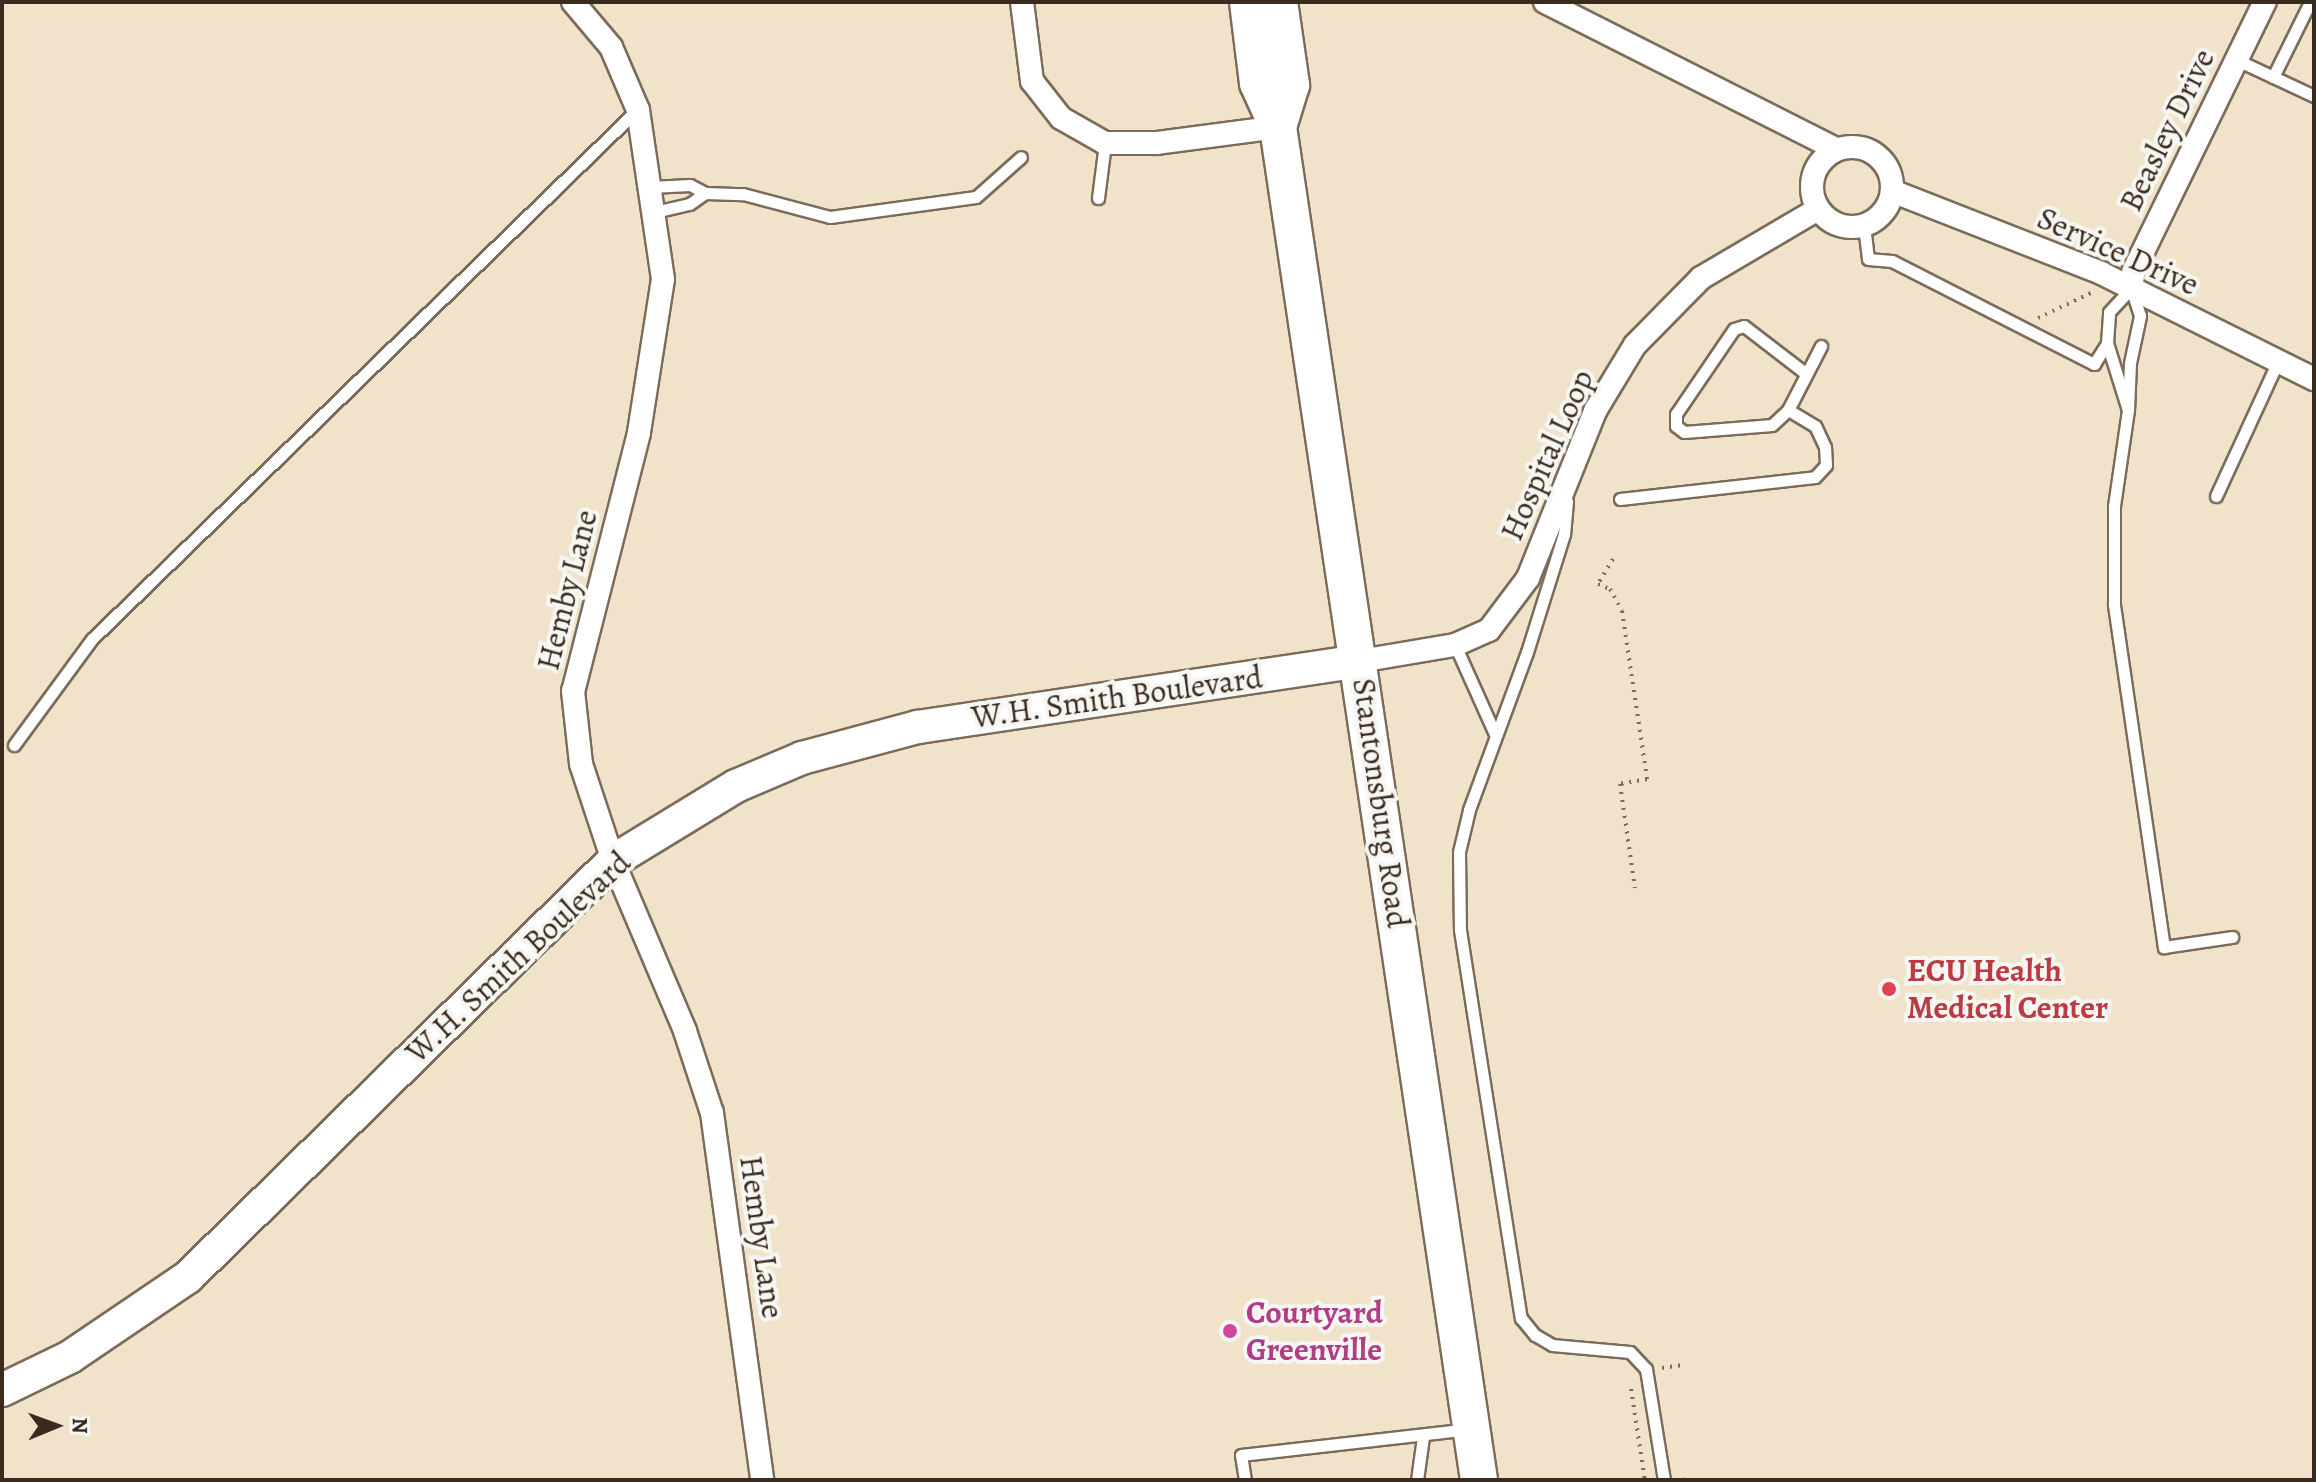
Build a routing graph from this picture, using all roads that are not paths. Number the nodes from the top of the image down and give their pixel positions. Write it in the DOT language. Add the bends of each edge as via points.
graph roads {
  1 [pos="573,2"];
  2 [pos="1022,2"];
  3 [pos="1248,2"];
  4 [pos="1279,2"];
  5 [pos="1545,2"];
  6 [pos="2265,2"];
  7 [pos="2310,2"];
  8 [pos="2237,60"];
  9 [pos="2273,77"];
  10 [pos="2314,96"];
  11 [pos="638,110"];
  12 [pos="1278,127"];
  13 [pos="1105,143"];
  14 [pos="1836,149"];
  15 [pos="1021,157"];
  16 [pos="650,187"];
  17 [pos="1892,191"];
  18 [pos="705,193"];
  19 [pos="1098,198"];
  20 [pos="1818,209"];
  21 [pos="654,212"];
  22 [pos="1864,226"];
  23 [pos="2131,288"];
  24 [pos="2107,343"];
  25 [pos="1821,346"];
  26 [pos="2278,361"];
  27 [pos="1804,372"];
  28 [pos="2314,379"];
  29 [pos="1788,410"];
  30 [pos="2128,410"];
  31 [pos="1570,469"];
  32 [pos="2216,496"];
  33 [pos="1620,499"];
  34 [pos="1455,645"];
  35 [pos="1360,661"];
  36 [pos="1495,734"];
  37 [pos="14,745"];
  38 [pos="613,861"];
  39 [pos="2232,937"];
  40 [pos="2,1390"];
  41 [pos="1471,1429"];
  42 [pos="1423,1437"];
  43 [pos="762,1480"];
  44 [pos="1245,1480"];
  45 [pos="1417,1480"];
  46 [pos="1479,1480"];
  47 [pos="1664,1480"];
  1 -- 11 [label="street, Hemby Lane" via="611,47"];
  2 -- 13 [label="street" via="1032,81 1061,118"];
  3 -- 12 [label="main road, Stantonsburg Road" via="1258,83"];
  4 -- 12 [label="main road, Stantonsburg Road" via="1291,85"];
  5 -- 14 [label="street"];
  6 -- 8 [label="street, Beasley Drive"];
  7 -- 9 [label="lane"];
  8 -- 9 [label="lane"];
  8 -- 23 [label="street, Beasley Drive" via="2140,258"];
  9 -- 10 [label="lane"];
  11 -- 16 [label="street, Hemby Lane"];
  11 -- 37 [label="lane" via="92,639"];
  12 -- 13 [label="street" via="1157,143"];
  12 -- 35 [label="main road, Stantonsburg Road"];
  13 -- 19 [label="lane"];
  14 -- 17 [label="street" via="1855,146 1875,153 1888,167"];
  14 -- 20 [label="street" via="1813,175"];
  15 -- 18 [label="lane" via="976,197 830,217 743,194"];
  16 -- 18 [label="lane" via="690,185"];
  16 -- 21 [label="street, Hemby Lane"];
  17 -- 22 [label="street" via="1884,211"];
  17 -- 23 [label="street, Service Drive"];
  18 -- 21 [label="lane" via="689,204"];
  20 -- 22 [label="street" via="1838,225"];
  20 -- 31 [label="street, Hospital Loop" via="1701,278 1635,345 1595,411"];
  21 -- 38 [label="street, Hemby Lane" via="663,279 650,382 573,691 581,764"];
  22 -- 24 [label="lane" via="1868,259 1892,261 2094,364"];
  23 -- 24 [label="lane" via="2109,312"];
  23 -- 26 [label="street, Service Drive"];
  23 -- 30 [label="lane" via="2140,316"];
  24 -- 30 [label="lane"];
  25 -- 27 [label="lane"];
  26 -- 28 [label="street, Service Drive"];
  26 -- 32 [label="lane"];
  27 -- 29 [label="lane"];
  27 -- 29 [label="lane" via="1744,326 1734,329 1676,414 1676,426 1684,432 1772,425"];
  29 -- 33 [label="lane" via="1815,426 1825,447 1826,465 1815,477"];
  30 -- 39 [label="lane" via="2114,506 2114,605 2164,947"];
  31 -- 34 [label="street, Hospital Loop" via="1528,578 1489,630"];
  31 -- 36 [label="lane" via="1564,534"];
  34 -- 35 [label="street, Hospital Loop"];
  34 -- 36 [label="lane"];
  35 -- 38 [label="street, W.H. Smith Boulevard" via="992,713 802,758 668,823"];
  35 -- 41 [label="main road, Stantonsburg Road"];
  36 -- 47 [label="lane" via="1459,852 1457,895 1515,1297 1535,1335 1563,1347 1630,1352 1646,1369"];
  38 -- 40 [label="street, W.H. Smith Boulevard" via="188,1277 70,1357"];
  38 -- 43 [label="street, Hemby Lane" via="685,1031 712,1113"];
  41 -- 42 [label="lane"];
  41 -- 46 [label="main road, Stantonsburg Road"];
  42 -- 44 [label="lane" via="1410,1432 1241,1455"];
  42 -- 45 [label="lane"];
}
